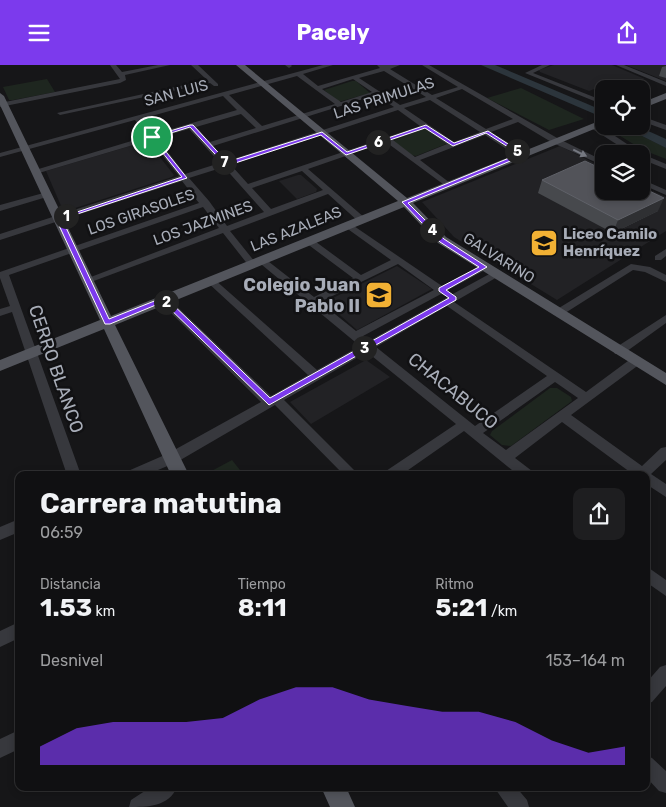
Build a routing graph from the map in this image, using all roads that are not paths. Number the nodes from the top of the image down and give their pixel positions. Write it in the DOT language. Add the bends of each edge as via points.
graph roads {
  1 [pos="113,65"];
  2 [pos="167,65"];
  3 [pos="194,65"];
  4 [pos="240,65"];
  5 [pos="330,65"];
  6 [pos="397,65"];
  7 [pos="425,65"];
  8 [pos="547,65"];
  9 [pos="619,65"];
  10 [pos="159,66"];
  11 [pos="383,67"];
  12 [pos="298,74"];
  13 [pos="354,77"];
  14 [pos="124,79"];
  15 [pos="263,83"];
  16 [pos="666,84"];
  17 [pos="463,87"];
  18 [pos="317,88"];
  19 [pos="133,89"];
  20 [pos="377,93"];
  21 [pos="224,94"];
  22 [pos="50,96"];
  23 [pos="139,96"];
  24 [pos="666,96"];
  25 [pos="432,97"];
  26 [pos="595,99"];
  27 [pos="1,102"];
  28 [pos="650,102"];
  29 [pos="339,105"];
  30 [pos="399,108"];
  31 [pos="242,111"];
  32 [pos="60,113"];
  33 [pos="302,116"];
  34 [pos="137,118"];
  35 [pos="519,119"];
  36 [pos="66,122"];
  37 [pos="650,122"];
  38 [pos="191,126"];
  39 [pos="426,126"];
  40 [pos="594,126"];
  41 [pos="666,128"];
  42 [pos="261,129"];
  43 [pos="486,132"];
  44 [pos="322,133"];
  45 [pos="152,137"];
  46 [pos="387,139"];
  47 [pos="556,141"];
  48 [pos="209,145"];
  49 [pos="453,145"];
  50 [pos="624,145"];
  51 [pos="25,149"];
  52 [pos="346,153"];
  53 [pos="0,155"];
  54 [pos="522,155"];
  55 [pos="414,160"];
  56 [pos="595,160"];
  57 [pos="650,160"];
  58 [pos="226,164"];
  59 [pos="666,167"];
  60 [pos="303,168"];
  61 [pos="36,171"];
  62 [pos="185,177"];
  63 [pos="447,185"];
  64 [pos="650,185"];
  65 [pos="247,187"];
  66 [pos="328,191"];
  67 [pos="666,193"];
  68 [pos="47,194"];
  69 [pos="405,202"];
  70 [pos="206,203"];
  71 [pos="0,208"];
  72 [pos="270,213"];
  73 [pos="58,219"];
  74 [pos="362,220"];
  75 [pos="348,225"];
  76 [pos="226,229"];
  77 [pos="0,237"];
  78 [pos="309,241"];
  79 [pos="73,250"];
  80 [pos="398,260"];
  81 [pos="256,262"];
  82 [pos="484,267"];
  83 [pos="496,274"];
  84 [pos="2,275"];
  85 [pos="360,278"];
  86 [pos="666,279"];
  87 [pos="88,280"];
  88 [pos="211,281"];
  89 [pos="441,290"];
  90 [pos="164,300"];
  91 [pos="450,300"];
  92 [pos="312,302"];
  93 [pos="16,307"];
  94 [pos="0,313"];
  95 [pos="558,313"];
  96 [pos="666,318"];
  97 [pos="108,323"];
  98 [pos="355,336"];
  99 [pos="367,346"];
  100 [pos="619,351"];
  101 [pos="32,353"];
  102 [pos="636,361"];
  103 [pos="0,366"];
  104 [pos="316,376"];
  105 [pos="555,376"];
  106 [pos="666,380"];
  107 [pos="587,398"];
  108 [pos="272,400"];
  109 [pos="562,416"];
  110 [pos="470,428"];
  111 [pos="666,452"];
  112 [pos="506,457"];
  113 [pos="172,458"];
  114 [pos="73,471"];
  115 [pos="142,471"];
  116 [pos="178,471"];
  117 [pos="348,471"];
  118 [pos="398,471"];
  119 [pos="522,471"];
  120 [pos="638,471"];
  121 [pos="648,471"];
  122 [pos="650,479"];
  123 [pos="666,491"];
  124 [pos="15,527"];
  125 [pos="0,534"];
  126 [pos="650,576"];
  127 [pos="666,589"];
  128 [pos="15,631"];
  129 [pos="0,639"];
  130 [pos="666,673"];
  131 [pos="650,691"];
  132 [pos="15,741"];
  133 [pos="0,749"];
  134 [pos="650,769"];
  135 [pos="666,784"];
  136 [pos="162,791"];
  137 [pos="335,791"];
  138 [pos="506,791"];
  139 [pos="138,807"];
  140 [pos="343,807"];
  141 [pos="520,807"];
  1 -- 14 [label="street"];
  2 -- 10 [label="street"];
  3 -- 23 [label="street" via="214,83"];
  4 -- 15 [label="main road, GALVARINO"];
  5 -- 12 [label="street, SAN LUIS"];
  6 -- 11 [label="street"];
  7 -- 17 [label="street"];
  8 -- 26 [label="street" via="528,73"];
  9 -- 16 [label="street"];
  10 -- 14 [label="street"];
  11 -- 13 [label="street"];
  11 -- 25 [label="street"];
  12 -- 15 [label="street, SAN LUIS"];
  12 -- 18 [label="street"];
  13 -- 18 [label="street"];
  13 -- 20 [label="street"];
  14 -- 22 [label="street"];
  15 -- 21 [label="street, SAN LUIS"];
  15 -- 33 [label="main road, GALVARINO"];
  17 -- 25 [label="street, LAS PRIMULAS"];
  17 -- 35 [label="street"];
  18 -- 29 [label="street"];
  19 -- 23 [label="street"];
  20 -- 29 [label="street"];
  20 -- 30 [label="street"];
  21 -- 31 [label="street"];
  21 -- 34 [label="street, SAN LUIS"];
  22 -- 27 [label="street"];
  22 -- 32 [label="street"];
  23 -- 32 [label="street"];
  24 -- 28 [label="main road"];
  25 -- 30 [label="street, LAS PRIMULAS"];
  25 -- 43 [label="street"];
  27 -- 51 [label="main road"];
  29 -- 33 [label="street"];
  30 -- 39 [label="street"];
  30 -- 44 [label="street, LAS PRIMULAS"];
  31 -- 38 [label="street"];
  31 -- 42 [label="street"];
  32 -- 36 [label="street"];
  33 -- 42 [label="street"];
  33 -- 44 [label="main road, GALVARINO"];
  34 -- 45 [label="street, CHACABUCO"];
  34 -- 51 [label="street, SAN LUIS"];
  35 -- 43 [label="street"];
  35 -- 47 [label="street"];
  37 -- 41 [label="street"];
  38 -- 45 [label="street"];
  38 -- 48 [label="street"];
  39 -- 46 [label="street"];
  39 -- 49 [label="street"];
  40 -- 47 [label="main road, LAS AZALEAS"];
  40 -- 50 [label="street"];
  42 -- 48 [label="street"];
  43 -- 49 [label="street"];
  43 -- 54 [label="street"];
  44 -- 52 [label="main road, GALVARINO"];
  44 -- 58 [label="street, LAS PRIMULAS"];
  45 -- 61 [label="street"];
  45 -- 62 [label="street, CHACABUCO"];
  46 -- 52 [label="street"];
  46 -- 55 [label="street"];
  47 -- 54 [label="main road, LAS AZALEAS"];
  47 -- 56 [label="street, one-way"];
  48 -- 58 [label="street"];
  49 -- 55 [label="street"];
  51 -- 53 [label="street, SAN LUIS"];
  51 -- 61 [label="main road"];
  52 -- 60 [label="street"];
  52 -- 69 [label="main road, GALVARINO"];
  54 -- 63 [label="main road, LAS AZALEAS"];
  55 -- 63 [label="street"];
  57 -- 59 [label="street"];
  58 -- 62 [label="street, LAS PRIMULAS"];
  58 -- 65 [label="street"];
  60 -- 65 [label="street"];
  60 -- 66 [label="street"];
  61 -- 68 [label="main road"];
  62 -- 70 [label="street, CHACABUCO"];
  62 -- 73 [label="street, LAS PRIMULAS"];
  63 -- 69 [label="main road, LAS AZALEAS"];
  64 -- 67 [label="street"];
  65 -- 72 [label="street"];
  66 -- 72 [label="street, LOS JAZMINES"];
  66 -- 74 [label="street"];
  68 -- 71 [label="street"];
  68 -- 73 [label="main road"];
  69 -- 74 [label="main road, LAS AZALEAS"];
  69 -- 82 [label="main road, GALVARINO" via="442,240"];
  70 -- 76 [label="street, CHACABUCO"];
  70 -- 79 [label="street, LOS GIRASOLES"];
  72 -- 76 [label="street, LOS JAZMINES"];
  73 -- 77 [label="street, LAS PRIMULAS"];
  73 -- 79 [label="main road"];
  74 -- 75 [label="main road, LAS AZALEAS"];
  75 -- 78 [label="main road, LAS AZALEAS"];
  75 -- 80 [label="street"];
  76 -- 81 [label="street, CHACABUCO"];
  76 -- 87 [label="street, LOS JAZMINES"];
  78 -- 81 [label="main road, LAS AZALEAS"];
  78 -- 85 [label="street"];
  79 -- 84 [label="street, LOS GIRASOLES"];
  79 -- 87 [label="main road"];
  80 -- 85 [label="street"];
  80 -- 89 [label="street"];
  81 -- 88 [label="main road, LAS AZALEAS"];
  81 -- 92 [label="street, CHACABUCO"];
  82 -- 83 [label="main road, GALVARINO"];
  82 -- 89 [label="street"];
  83 -- 91 [label="street"];
  83 -- 95 [label="main road, GALVARINO"];
  84 -- 93 [label="street, CERRO BLANCO"];
  85 -- 92 [label="street"];
  86 -- 95 [label="street" via="648,269 632,267"];
  87 -- 97 [label="main road"];
  88 -- 90 [label="main road, LAS AZALEAS"];
  88 -- 104 [label="street"];
  89 -- 91 [label="street"];
  89 -- 98 [label="street"];
  90 -- 97 [label="main road, LAS AZALEAS"];
  90 -- 108 [label="street"];
  91 -- 99 [label="street"];
  91 -- 105 [label="street"];
  92 -- 98 [label="street, CHACABUCO"];
  93 -- 94 [label="street"];
  93 -- 101 [label="street, CERRO BLANCO"];
  95 -- 100 [label="main road, GALVARINO"];
  96 -- 100 [label="street"];
  97 -- 101 [label="main road, LAS AZALEAS"];
  97 -- 113 [label="main road"];
  98 -- 99 [label="street, CHACABUCO"];
  99 -- 104 [label="street"];
  99 -- 110 [label="street, CHACABUCO"];
  100 -- 102 [label="main road, GALVARINO"];
  101 -- 103 [label="main road, LAS AZALEAS"];
  101 -- 114 [label="street, CERRO BLANCO"];
  102 -- 106 [label="main road, GALVARINO"];
  102 -- 107 [label="street"];
  104 -- 108 [label="street"];
  105 -- 107 [label="street"];
  105 -- 110 [label="street"];
  107 -- 109 [label="street"];
  108 -- 113 [label="street"];
  108 -- 117 [label="street"];
  109 -- 112 [label="street"];
  109 -- 120 [label="street"];
  110 -- 112 [label="street, CHACABUCO"];
  110 -- 118 [label="street"];
  111 -- 121 [label="street"];
  112 -- 119 [label="street, CHACABUCO"];
  113 -- 115 [label="street"];
  113 -- 116 [label="main road"];
  122 -- 123 [label="street"];
  124 -- 125 [label="street"];
  126 -- 127 [label="street"];
  128 -- 129 [label="street"];
  130 -- 131 [label="street"];
  132 -- 133 [label="street"];
  134 -- 135 [label="street"];
  136 -- 139 [label="street"];
  137 -- 140 [label="main road"];
  138 -- 141 [label="street"];
}
